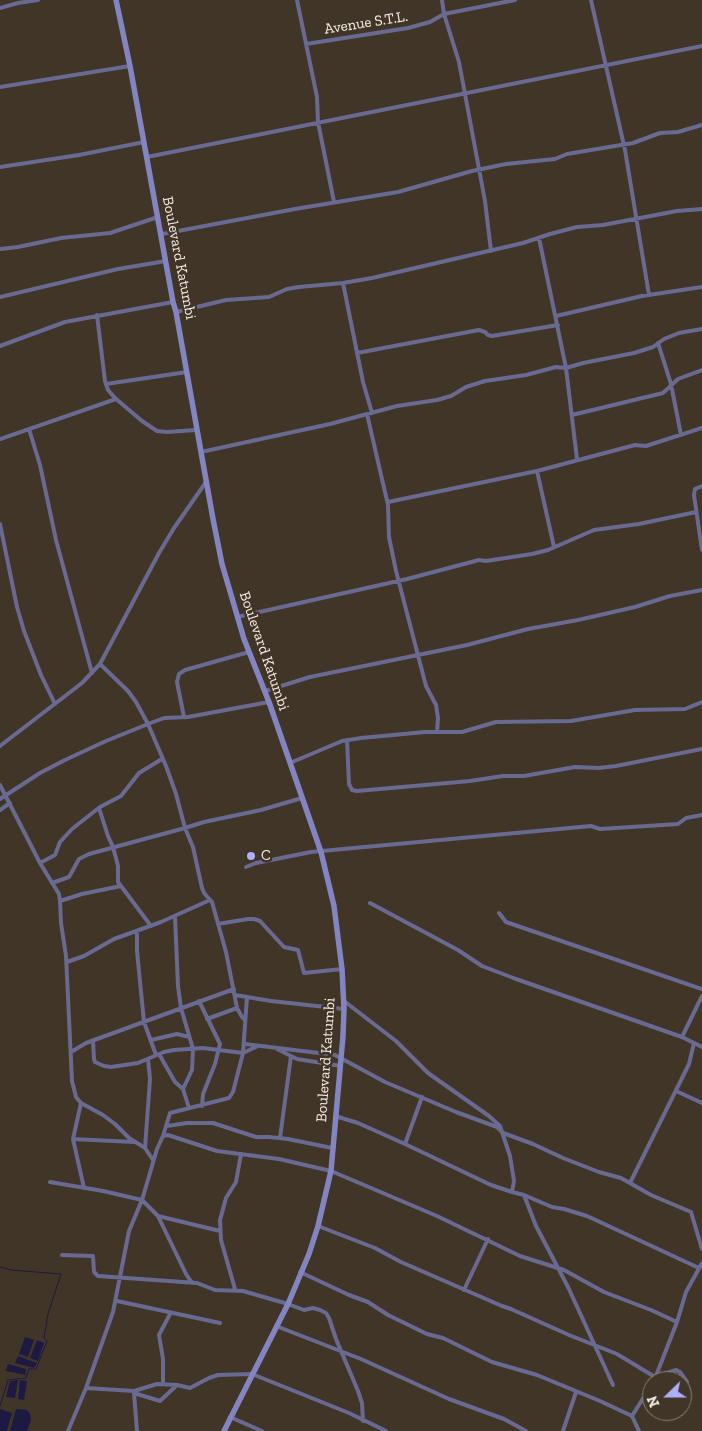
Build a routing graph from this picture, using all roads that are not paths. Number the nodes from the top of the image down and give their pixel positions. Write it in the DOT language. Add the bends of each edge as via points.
graph roads {
  1 [pos="38,0"];
  2 [pos="116,0"];
  3 [pos="297,0"];
  4 [pos="442,0"];
  5 [pos="515,0"];
  6 [pos="591,0"];
  7 [pos="0,8"];
  8 [pos="444,14"];
  9 [pos="306,44"];
  10 [pos="702,46"];
  11 [pos="605,65"];
  12 [pos="130,66"];
  13 [pos="0,87"];
  14 [pos="465,93"];
  15 [pos="318,122"];
  16 [pos="702,125"];
  17 [pos="144,142"];
  18 [pos="623,144"];
  19 [pos="147,156"];
  20 [pos="0,166"];
  21 [pos="479,170"];
  22 [pos="334,202"];
  23 [pos="702,209"];
  24 [pos="158,217"];
  25 [pos="636,218"];
  26 [pos="162,234"];
  27 [pos="538,238"];
  28 [pos="0,249"];
  29 [pos="491,251"];
  30 [pos="166,261"];
  31 [pos="343,283"];
  32 [pos="702,288"];
  33 [pos="649,295"];
  34 [pos="0,297"];
  35 [pos="173,302"];
  36 [pos="176,312"];
  37 [pos="97,315"];
  38 [pos="556,316"];
  39 [pos="558,325"];
  40 [pos="702,329"];
  41 [pos="658,343"];
  42 [pos="0,346"];
  43 [pos="356,353"];
  44 [pos="566,368"];
  45 [pos="702,370"];
  46 [pos="187,372"];
  47 [pos="106,384"];
  48 [pos="671,384"];
  49 [pos="116,399"];
  50 [pos="372,412"];
  51 [pos="367,414"];
  52 [pos="572,415"];
  53 [pos="702,428"];
  54 [pos="29,429"];
  55 [pos="196,430"];
  56 [pos="681,435"];
  57 [pos="0,440"];
  58 [pos="201,452"];
  59 [pos="578,459"];
  60 [pos="537,471"];
  61 [pos="206,482"];
  62 [pos="702,486"];
  63 [pos="388,502"];
  64 [pos="696,512"];
  65 [pos="0,524"];
  66 [pos="554,547"];
  67 [pos="702,550"];
  68 [pos="399,581"];
  69 [pos="702,590"];
  70 [pos="237,617"];
  71 [pos="249,652"];
  72 [pos="418,655"];
  73 [pos="100,664"];
  74 [pos="92,673"];
  75 [pos="265,691"];
  76 [pos="269,702"];
  77 [pos="702,702"];
  78 [pos="55,704"];
  79 [pos="184,717"];
  80 [pos="148,724"];
  81 [pos="437,732"];
  82 [pos="347,740"];
  83 [pos="0,746"];
  84 [pos="702,750"];
  85 [pos="162,759"];
  86 [pos="290,762"];
  87 [pos="0,785"];
  88 [pos="6,795"];
  89 [pos="302,798"];
  90 [pos="0,799"];
  91 [pos="10,803"];
  92 [pos="99,808"];
  93 [pos="0,810"];
  94 [pos="702,815"];
  95 [pos="185,828"];
  96 [pos="113,847"];
  97 [pos="321,852"];
  98 [pos="40,863"];
  99 [pos="246,867"];
  100 [pos="52,883"];
  101 [pos="121,886"];
  102 [pos="210,900"];
  103 [pos="60,901"];
  104 [pos="370,903"];
  105 [pos="499,913"];
  106 [pos="175,916"];
  107 [pos="218,924"];
  108 [pos="151,926"];
  109 [pos="138,931"];
  110 [pos="66,962"];
  111 [pos="342,969"];
  112 [pos="234,989"];
  113 [pos="702,990"];
  114 [pos="235,994"];
  115 [pos="702,996"];
  116 [pos="247,997"];
  117 [pos="199,1001"];
  118 [pos="344,1001"];
  119 [pos="181,1008"];
  120 [pos="237,1008"];
  121 [pos="344,1009"];
  122 [pos="207,1019"];
  123 [pos="245,1020"];
  124 [pos="144,1022"];
  125 [pos="189,1037"];
  126 [pos="682,1037"];
  127 [pos="151,1040"];
  128 [pos="93,1041"];
  129 [pos="694,1043"];
  130 [pos="244,1044"];
  131 [pos="258,1046"];
  132 [pos="702,1047"];
  133 [pos="275,1048"];
  134 [pos="193,1049"];
  135 [pos="219,1050"];
  136 [pos="71,1052"];
  137 [pos="243,1053"];
  138 [pos="158,1055"];
  139 [pos="291,1056"];
  140 [pos="340,1058"];
  141 [pos="148,1059"];
  142 [pos="341,1066"];
  143 [pos="183,1089"];
  144 [pos="676,1091"];
  145 [pos="422,1097"];
  146 [pos="702,1103"];
  147 [pos="81,1104"];
  148 [pos="202,1106"];
  149 [pos="189,1108"];
  150 [pos="335,1116"];
  151 [pos="167,1126"];
  152 [pos="503,1133"];
  153 [pos="163,1136"];
  154 [pos="280,1138"];
  155 [pos="73,1140"];
  156 [pos="134,1142"];
  157 [pos="406,1144"];
  158 [pos="146,1148"];
  159 [pos="332,1148"];
  160 [pos="240,1154"];
  161 [pos="153,1160"];
  162 [pos="330,1171"];
  163 [pos="50,1182"];
  164 [pos="630,1183"];
  165 [pos="84,1188"];
  166 [pos="512,1192"];
  167 [pos="524,1195"];
  168 [pos="142,1200"];
  169 [pos="158,1216"];
  170 [pos="318,1226"];
  171 [pos="220,1231"];
  172 [pos="700,1234"];
  173 [pos="488,1240"];
  174 [pos="702,1249"];
  175 [pos="62,1255"];
  176 [pos="702,1263"];
  177 [pos="559,1268"];
  178 [pos="699,1268"];
  179 [pos="300,1272"];
  180 [pos="186,1274"];
  181 [pos="121,1277"];
  182 [pos="186,1282"];
  183 [pos="192,1283"];
  184 [pos="235,1289"];
  185 [pos="464,1290"];
  186 [pos="116,1301"];
  187 [pos="288,1304"];
  188 [pos="170,1314"];
  189 [pos="677,1322"];
  190 [pos="220,1323"];
  191 [pos="276,1326"];
  192 [pos="596,1346"];
  193 [pos="341,1351"];
  194 [pos="658,1371"];
  195 [pos="642,1372"];
  196 [pos="252,1374"];
  197 [pos="163,1384"];
  198 [pos="177,1384"];
  199 [pos="613,1385"];
  200 [pos="86,1388"];
  201 [pos="134,1392"];
  202 [pos="576,1392"];
  203 [pos="642,1400"];
  204 [pos="632,1416"];
  205 [pos="230,1417"];
  206 [pos="363,1421"];
  207 [pos="68,1431"];
  208 [pos="137,1431"];
  209 [pos="224,1431"];
  210 [pos="262,1431"];
  211 [pos="386,1431"];
  212 [pos="526,1431"];
  213 [pos="563,1431"];
  214 [pos="639,1431"];
  1 -- 7 [label="street"];
  2 -- 12 [label="street, Boulevard Katumbi"];
  3 -- 9 [label="street"];
  4 -- 8 [label="street"];
  5 -- 8 [label="street, Avenue S.T.L."];
  6 -- 11 [label="street"];
  8 -- 9 [label="street, Avenue S.T.L." via="408,28"];
  8 -- 14 [label="street"];
  9 -- 15 [label="street" via="317,97"];
  10 -- 11 [label="street"];
  11 -- 14 [label="street"];
  11 -- 18 [label="street"];
  12 -- 13 [label="street"];
  12 -- 17 [label="street, Boulevard Katumbi"];
  14 -- 15 [label="street"];
  14 -- 21 [label="street"];
  15 -- 19 [label="street"];
  15 -- 22 [label="street"];
  16 -- 18 [label="street"];
  17 -- 19 [label="street, Boulevard Katumbi"];
  17 -- 20 [label="street"];
  18 -- 21 [label="street" via="555,159"];
  18 -- 25 [label="street"];
  19 -- 24 [label="street, Boulevard Katumbi"];
  21 -- 22 [label="street" via="398,192"];
  21 -- 29 [label="street"];
  22 -- 26 [label="street"];
  23 -- 25 [label="street"];
  24 -- 26 [label="street, Boulevard Katumbi"];
  24 -- 28 [label="street" via="103,234"];
  25 -- 27 [label="street" via="578,227"];
  25 -- 33 [label="street"];
  26 -- 30 [label="street, Boulevard Katumbi"];
  27 -- 29 [label="street"];
  27 -- 38 [label="street"];
  29 -- 31 [label="street"];
  30 -- 34 [label="street" via="118,268"];
  30 -- 35 [label="street, Boulevard Katumbi"];
  31 -- 36 [label="street" via="287,289 269,297 226,300"];
  31 -- 43 [label="street"];
  32 -- 33 [label="street"];
  33 -- 38 [label="street"];
  35 -- 36 [label="street, Boulevard Katumbi"];
  35 -- 37 [label="street"];
  36 -- 46 [label="street, Boulevard Katumbi"];
  37 -- 42 [label="street" via="66,322"];
  37 -- 47 [label="street"];
  38 -- 39 [label="street"];
  39 -- 43 [label="street" via="492,336 479,330"];
  39 -- 44 [label="street"];
  40 -- 41 [label="street" via="679,333"];
  41 -- 44 [label="street" via="639,351"];
  41 -- 48 [label="street"];
  43 -- 50 [label="street"];
  44 -- 50 [label="street" via="556,367 485,381 437,400"];
  44 -- 52 [label="street"];
  45 -- 48 [label="street"];
  46 -- 47 [label="street"];
  46 -- 55 [label="street, Boulevard Katumbi"];
  47 -- 49 [label="street"];
  48 -- 52 [label="street" via="663,393"];
  48 -- 56 [label="street"];
  49 -- 54 [label="street"];
  49 -- 55 [label="street" via="156,431"];
  50 -- 51 [label="street"];
  51 -- 58 [label="street"];
  51 -- 63 [label="street"];
  52 -- 59 [label="street"];
  53 -- 56 [label="street"];
  54 -- 57 [label="street"];
  54 -- 74 [label="street"];
  55 -- 58 [label="street, Boulevard Katumbi"];
  56 -- 59 [label="street" via="646,446 635,445"];
  58 -- 61 [label="street, Boulevard Katumbi"];
  59 -- 60 [label="street"];
  60 -- 63 [label="street"];
  60 -- 66 [label="street"];
  61 -- 70 [label="street, Boulevard Katumbi" via="218,546"];
  61 -- 73 [label="street" via="159,553"];
  62 -- 64 [label="street" via="695,489"];
  63 -- 68 [label="street" via="389,537"];
  64 -- 66 [label="street" via="594,530"];
  64 -- 67 [label="street"];
  65 -- 78 [label="street" via="24,631"];
  66 -- 68 [label="street" via="532,554 479,560"];
  68 -- 70 [label="street"];
  68 -- 72 [label="street"];
  69 -- 72 [label="street"];
  70 -- 71 [label="street, Boulevard Katumbi"];
  71 -- 75 [label="street, Boulevard Katumbi"];
  71 -- 79 [label="street" via="179,674 177,682"];
  72 -- 75 [label="street" via="310,677"];
  72 -- 81 [label="street" via="426,686 436,705"];
  73 -- 74 [label="street"];
  73 -- 80 [label="street" via="132,696"];
  74 -- 78 [label="street"];
  75 -- 76 [label="street, Boulevard Katumbi"];
  76 -- 79 [label="street"];
  76 -- 86 [label="street, Boulevard Katumbi"];
  77 -- 81 [label="street" via="686,709 635,710 571,721 496,722 462,732"];
  78 -- 83 [label="street"];
  79 -- 80 [label="street" via="164,718"];
  80 -- 85 [label="street"];
  80 -- 88 [label="street" via="65,760"];
  81 -- 82 [label="street"];
  82 -- 84 [label="street" via="349,784 352,790 358,791 524,776 575,767 616,766"];
  82 -- 86 [label="street"];
  85 -- 92 [label="street" via="139,773 115,801"];
  85 -- 95 [label="street"];
  86 -- 89 [label="street, Boulevard Katumbi"];
  87 -- 88 [label="street"];
  88 -- 90 [label="street"];
  88 -- 91 [label="street"];
  89 -- 95 [label="street"];
  89 -- 97 [label="street, Boulevard Katumbi"];
  91 -- 93 [label="street"];
  91 -- 98 [label="street"];
  92 -- 96 [label="street"];
  92 -- 98 [label="street" via="72,829 60,842 55,855"];
  94 -- 97 [label="street" via="686,818 678,824 600,829 591,826"];
  95 -- 96 [label="street"];
  95 -- 102 [label="street" via="193,847 202,888"];
  96 -- 100 [label="street" via="84,856 68,877"];
  96 -- 101 [label="street"];
  97 -- 99 [label="street"];
  97 -- 111 [label="street, Boulevard Katumbi" via="334,906"];
  98 -- 100 [label="street"];
  100 -- 103 [label="street"];
  101 -- 103 [label="street"];
  101 -- 108 [label="street"];
  102 -- 106 [label="street"];
  102 -- 107 [label="street"];
  103 -- 110 [label="street"];
  104 -- 126 [label="street" via="482,966"];
  105 -- 113 [label="street" via="506,922"];
  106 -- 108 [label="street"];
  106 -- 119 [label="street"];
  107 -- 111 [label="street" via="248,919 260,921 284,947 298,950 304,974"];
  107 -- 112 [label="street"];
  108 -- 109 [label="street"];
  109 -- 110 [label="street"];
  109 -- 124 [label="street"];
  110 -- 136 [label="street"];
  111 -- 118 [label="street, Boulevard Katumbi"];
  112 -- 114 [label="street"];
  112 -- 117 [label="street"];
  114 -- 116 [label="street"];
  114 -- 120 [label="street"];
  115 -- 126 [label="street"];
  116 -- 121 [label="street"];
  116 -- 123 [label="street"];
  117 -- 119 [label="street"];
  117 -- 122 [label="street"];
  118 -- 121 [label="street, Boulevard Katumbi"];
  118 -- 152 [label="street" via="396,1041 428,1073 496,1121"];
  119 -- 124 [label="street"];
  119 -- 125 [label="street"];
  120 -- 122 [label="street"];
  120 -- 123 [label="street"];
  121 -- 140 [label="street, Boulevard Katumbi"];
  122 -- 135 [label="street" via="220,1042"];
  123 -- 130 [label="street"];
  124 -- 127 [label="street"];
  124 -- 128 [label="street"];
  125 -- 127 [label="street" via="177,1034"];
  125 -- 134 [label="street"];
  126 -- 129 [label="street"];
  127 -- 138 [label="street"];
  128 -- 136 [label="street"];
  128 -- 141 [label="street" via="95,1062 104,1066 128,1065"];
  129 -- 132 [label="street"];
  129 -- 144 [label="street" via="689,1064"];
  130 -- 131 [label="street"];
  130 -- 137 [label="street"];
  131 -- 133 [label="street"];
  131 -- 137 [label="street"];
  133 -- 139 [label="street"];
  133 -- 140 [label="street"];
  134 -- 135 [label="street"];
  134 -- 138 [label="street"];
  134 -- 143 [label="street" via="192,1070"];
  135 -- 137 [label="street"];
  135 -- 148 [label="street" via="203,1094"];
  136 -- 147 [label="street" via="74,1090"];
  137 -- 148 [label="street" via="229,1098"];
  138 -- 141 [label="street"];
  138 -- 143 [label="street"];
  139 -- 142 [label="street"];
  139 -- 154 [label="street"];
  140 -- 142 [label="street, Boulevard Katumbi"];
  140 -- 145 [label="street"];
  141 -- 158 [label="street"];
  142 -- 150 [label="street, Boulevard Katumbi"];
  143 -- 149 [label="street"];
  144 -- 146 [label="street"];
  144 -- 164 [label="street"];
  145 -- 152 [label="street" via="497,1127"];
  145 -- 157 [label="street"];
  147 -- 155 [label="street"];
  147 -- 156 [label="street" via="103,1115"];
  148 -- 149 [label="street"];
  149 -- 151 [label="street" via="170,1113"];
  150 -- 157 [label="street"];
  150 -- 159 [label="street, Boulevard Katumbi"];
  151 -- 153 [label="street"];
  151 -- 154 [label="street" via="213,1123 256,1137"];
  152 -- 164 [label="street"];
  152 -- 166 [label="street" via="514,1181"];
  153 -- 160 [label="street"];
  153 -- 161 [label="street"];
  154 -- 159 [label="street"];
  155 -- 156 [label="street"];
  155 -- 165 [label="street"];
  156 -- 158 [label="street"];
  157 -- 166 [label="street"];
  158 -- 161 [label="street"];
  159 -- 162 [label="street, Boulevard Katumbi"];
  160 -- 162 [label="street"];
  160 -- 171 [label="street" via="236,1182 226,1198"];
  161 -- 168 [label="street"];
  162 -- 170 [label="street, Boulevard Katumbi"];
  162 -- 173 [label="street"];
  163 -- 165 [label="street"];
  164 -- 172 [label="street" via="691,1212"];
  165 -- 168 [label="street"];
  166 -- 167 [label="street"];
  167 -- 177 [label="street" via="536,1226"];
  167 -- 178 [label="street" via="552,1207 587,1216"];
  168 -- 169 [label="street"];
  168 -- 181 [label="street" via="129,1231"];
  169 -- 171 [label="street"];
  169 -- 180 [label="street"];
  170 -- 179 [label="street, Boulevard Katumbi"];
  170 -- 185 [label="street" via="375,1248"];
  171 -- 184 [label="street"];
  172 -- 174 [label="street"];
  173 -- 177 [label="street" via="530,1260"];
  173 -- 185 [label="street"];
  175 -- 181 [label="street" via="92,1256 96,1275"];
  176 -- 178 [label="street"];
  177 -- 189 [label="street" via="604,1292"];
  177 -- 192 [label="street"];
  178 -- 189 [label="street" via="686,1292"];
  179 -- 187 [label="street, Boulevard Katumbi"];
  179 -- 202 [label="street" via="368,1302 426,1334"];
  180 -- 182 [label="street"];
  180 -- 183 [label="street"];
  181 -- 182 [label="street"];
  181 -- 186 [label="street"];
  182 -- 183 [label="street"];
  183 -- 184 [label="street" via="214,1290"];
  184 -- 187 [label="street"];
  185 -- 192 [label="street"];
  186 -- 188 [label="street"];
  186 -- 200 [label="street"];
  187 -- 191 [label="street, Boulevard Katumbi"];
  187 -- 193 [label="street" via="304,1310 316,1308 326,1314"];
  188 -- 190 [label="street"];
  188 -- 197 [label="street" via="159,1335"];
  189 -- 194 [label="street"];
  191 -- 193 [label="street"];
  191 -- 196 [label="street, Boulevard Katumbi"];
  192 -- 195 [label="street" via="617,1354"];
  192 -- 199 [label="street"];
  193 -- 206 [label="street" via="362,1403"];
  193 -- 212 [label="street"];
  196 -- 198 [label="street" via="218,1375 190,1388"];
  196 -- 205 [label="street, Boulevard Katumbi"];
  196 -- 206 [label="street"];
  197 -- 198 [label="street"];
  197 -- 201 [label="street"];
  198 -- 201 [label="street" via="160,1400"];
  200 -- 201 [label="street"];
  200 -- 207 [label="street"];
  201 -- 208 [label="street"];
  202 -- 204 [label="street"];
  202 -- 213 [label="street"];
  203 -- 204 [label="street"];
  204 -- 214 [label="street"];
  205 -- 209 [label="street, Boulevard Katumbi"];
  205 -- 210 [label="street"];
  206 -- 211 [label="street"];
}
